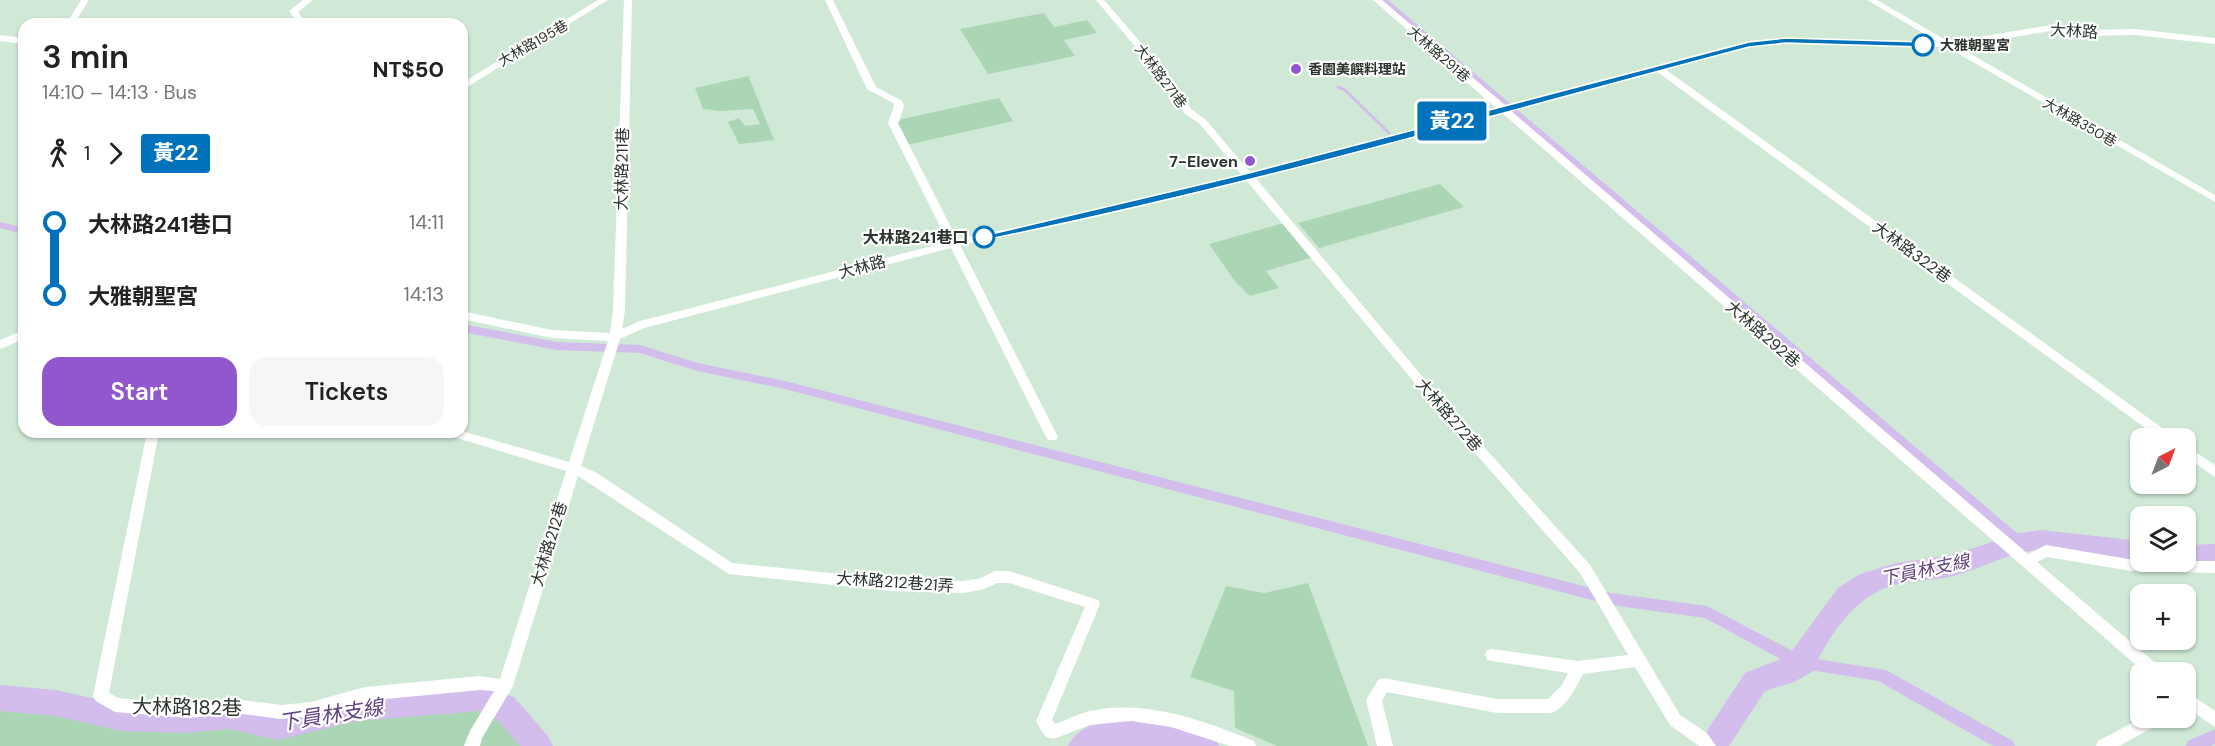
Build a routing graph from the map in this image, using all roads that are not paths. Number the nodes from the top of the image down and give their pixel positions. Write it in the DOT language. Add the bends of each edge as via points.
graph roads {
  1 [pos="85,0"];
  2 [pos="309,0"];
  3 [pos="604,0"];
  4 [pos="628,0"];
  5 [pos="829,0"];
  6 [pos="1100,0"];
  7 [pos="1377,0"];
  8 [pos="1871,0"];
  9 [pos="74,18"];
  10 [pos="299,18"];
  11 [pos="0,38"];
  12 [pos="18,40"];
  13 [pos="2215,41"];
  14 [pos="1946,45"];
  15 [pos="1656,68"];
  16 [pos="468,83"];
  17 [pos="1501,108"];
  18 [pos="1248,176"];
  19 [pos="2215,199"];
  20 [pos="955,243"];
  21 [pos="468,316"];
  22 [pos="18,337"];
  23 [pos="615,337"];
  24 [pos="0,345"];
  25 [pos="2154,428"];
  26 [pos="468,437"];
  27 [pos="1052,437"];
  28 [pos="152,438"];
  29 [pos="2196,458"];
  30 [pos="573,468"];
  31 [pos="2215,472"];
  32 [pos="2025,561"];
  33 [pos="2215,567"];
  34 [pos="1492,655"];
  35 [pos="1638,660"];
  36 [pos="2143,662"];
  37 [pos="1578,668"];
  38 [pos="505,686"];
  39 [pos="2196,707"];
  40 [pos="2215,720"];
  41 [pos="2138,728"];
  42 [pos="472,746"];
  43 [pos="1248,746"];
  44 [pos="1385,746"];
  45 [pos="1708,746"];
  46 [pos="2104,746"];
  1 -- 9 [label="street"];
  2 -- 10 [label="street" via="293,10"];
  3 -- 16 [label="street, 大林路195巷"];
  4 -- 23 [label="street, 大林路211巷"];
  5 -- 20 [label="street" via="872,89 897,101 893,123"];
  6 -- 18 [label="street, 大林路271巷" via="1169,81 1187,111 1203,122"];
  7 -- 17 [label="street, 大林路291巷"];
  8 -- 14 [label="street, 大林路350巷"];
  11 -- 12 [label="street"];
  13 -- 14 [label="street, 大林路" via="2051,28"];
  14 -- 15 [label="street, 大林路" via="1780,41 1749,44"];
  14 -- 19 [label="street, 大林路350巷"];
  15 -- 17 [label="street, 大林路"];
  15 -- 25 [label="street, 大林路322巷"];
  17 -- 18 [label="street, 大林路"];
  17 -- 32 [label="street, 大林路292巷"];
  18 -- 20 [label="street, 大林路"];
  18 -- 35 [label="street, 大林路272巷" via="1438,403 1585,568"];
  20 -- 23 [label="street, 大林路" via="640,325"];
  20 -- 27 [label="street"];
  21 -- 23 [label="street, 大林路" via="552,334"];
  22 -- 24 [label="street"];
  23 -- 30 [label="street, 大林路212巷"];
  26 -- 30 [label="street, 大林路212巷21弄"];
  28 -- 38 [label="street, 大林路182巷" via="101,696 115,705 189,711 235,706 281,712 311,709 365,694 480,683"];
  29 -- 31 [label="street"];
  30 -- 38 [label="street, 大林路212巷"];
  30 -- 43 [label="street, 大林路212巷21弄" via="729,568 890,585 964,586 995,577 1009,578 1093,604 1044,721 1051,732 1113,714 1154,715"];
  32 -- 33 [label="street" via="2046,551 2131,565"];
  32 -- 36 [label="street, 大林路292巷"];
  34 -- 37 [label="street"];
  35 -- 37 [label="street"];
  35 -- 45 [label="street, 大林路272巷" via="1676,720"];
  37 -- 44 [label="street" via="1567,690 1551,706 1497,706 1383,685 1374,700"];
  38 -- 42 [label="street, 大林路212巷"];
  39 -- 40 [label="street"];
  41 -- 46 [label="street"];
}
